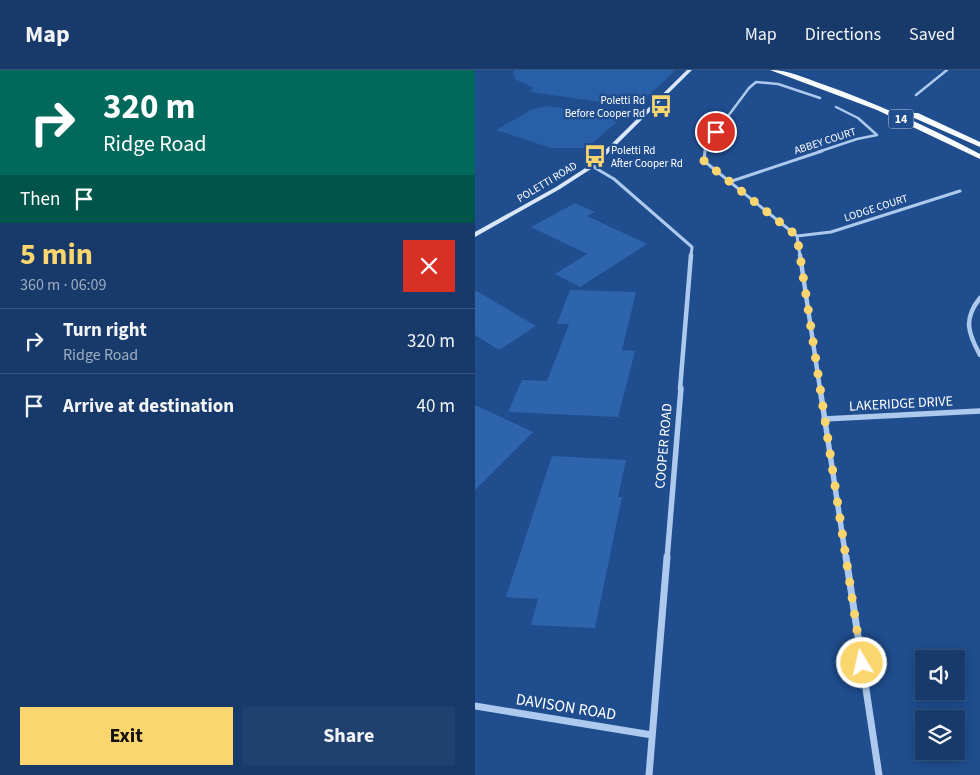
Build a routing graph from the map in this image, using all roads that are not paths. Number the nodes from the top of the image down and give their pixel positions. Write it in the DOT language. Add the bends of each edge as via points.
graph roads {
  1 [pos="696,70"];
  2 [pos="773,70"];
  3 [pos="798,70"];
  4 [pos="947,70"];
  5 [pos="688,72"];
  6 [pos="829,80"];
  7 [pos="854,89"];
  8 [pos="916,95"];
  9 [pos="820,98"];
  10 [pos="837,107"];
  11 [pos="980,144"];
  12 [pos="980,158"];
  13 [pos="593,166"];
  14 [pos="732,182"];
  15 [pos="960,191"];
  16 [pos="475,235"];
  17 [pos="797,236"];
  18 [pos="980,298"];
  19 [pos="980,355"];
  20 [pos="980,411"];
  21 [pos="824,419"];
  22 [pos="475,706"];
  23 [pos="652,735"];
  24 [pos="649,775"];
  25 [pos="879,775"];
  1 -- 5 [label="main road, POLETTI ROAD"];
  2 -- 12 [label="highway, 14" via="860,100"];
  3 -- 6 [label="highway"];
  4 -- 8 [label="street"];
  5 -- 13 [label="main road, POLETTI ROAD"];
  7 -- 11 [label="highway, 14"];
  9 -- 14 [label="street" via="778,84 756,82 749,88 705,147 704,161"];
  10 -- 14 [label="street, ABBEY COURT" via="859,118 877,135"];
  13 -- 16 [label="main road, POLETTI ROAD"];
  13 -- 23 [label="street, COOPER ROAD" via="614,179 692,247"];
  14 -- 17 [label="street"];
  15 -- 17 [label="street, LODGE COURT" via="831,232"];
  17 -- 21 [label="street"];
  18 -- 19 [label="street" via="971,308 969,320 970,338"];
  20 -- 21 [label="street, LAKERIDGE DRIVE"];
  21 -- 25 [label="street"];
  22 -- 23 [label="street, DAVISON ROAD"];
  23 -- 24 [label="street, COOPER ROAD"];
}
